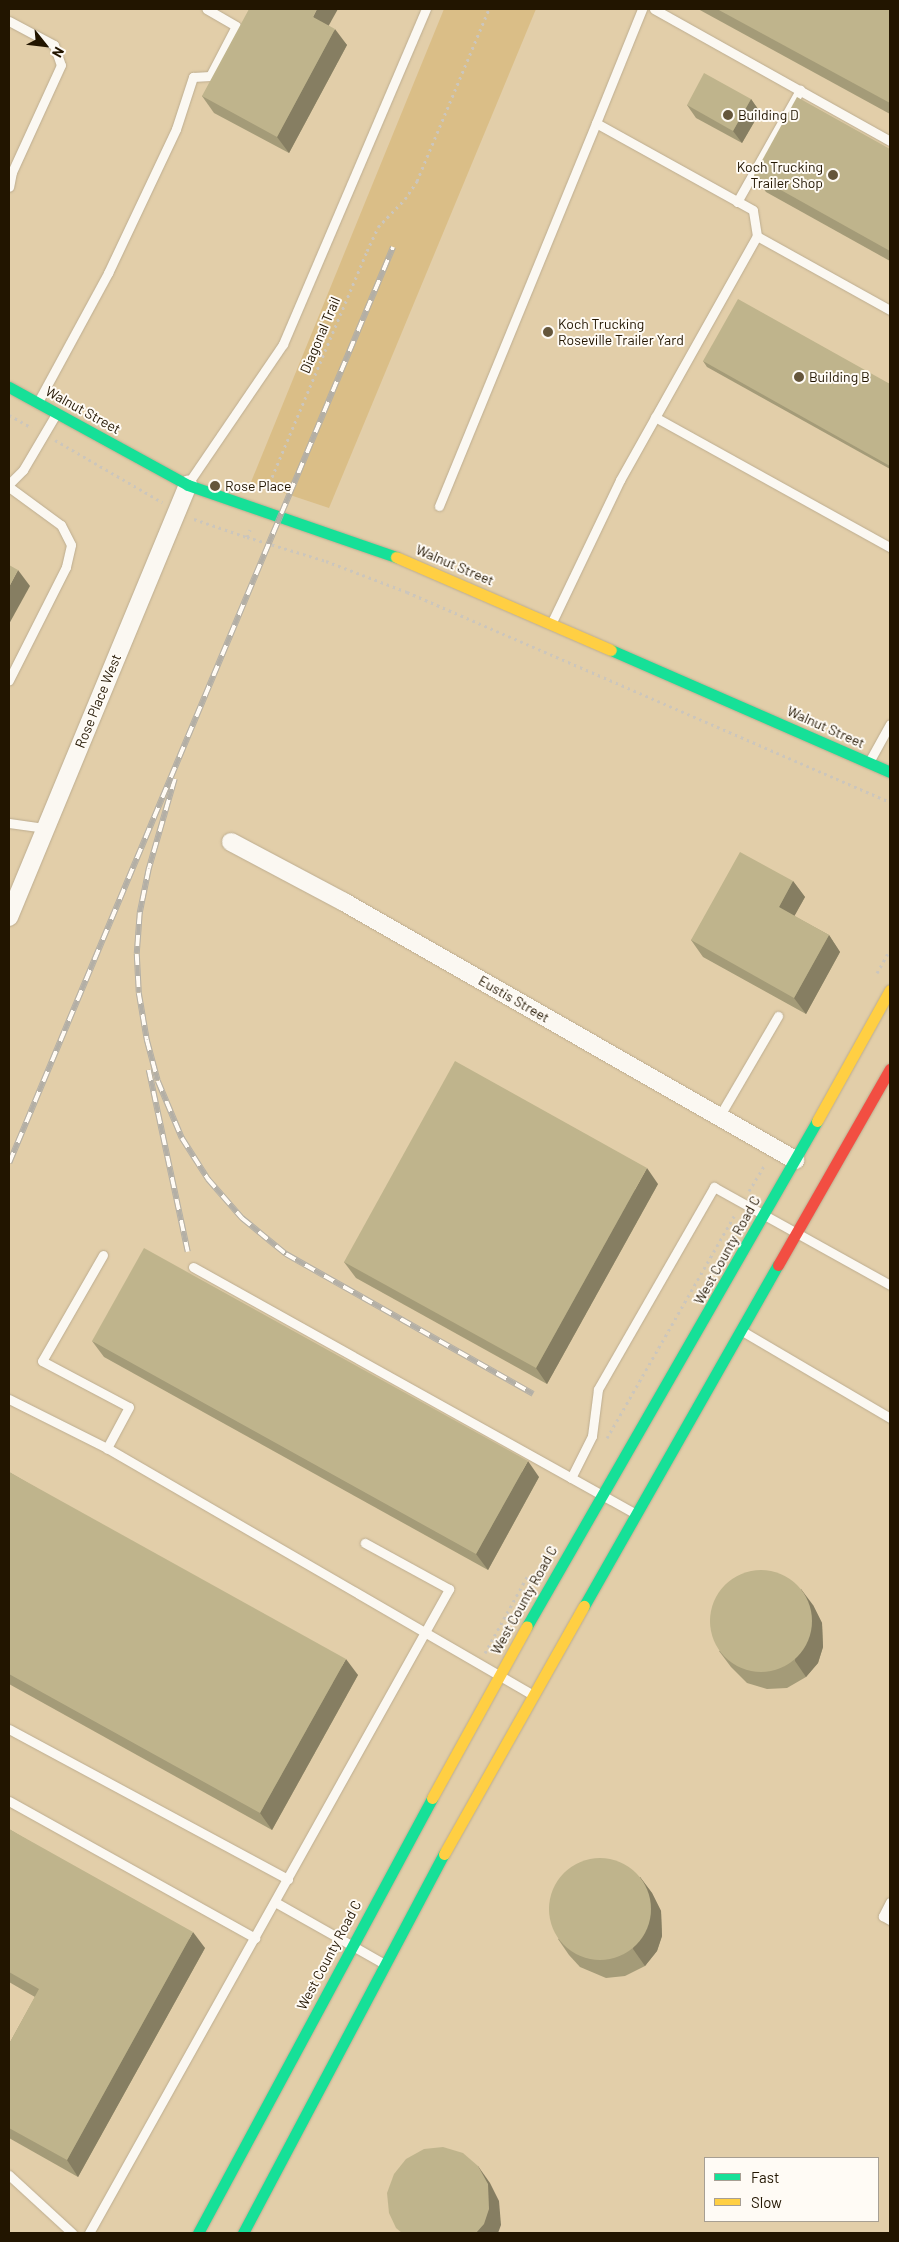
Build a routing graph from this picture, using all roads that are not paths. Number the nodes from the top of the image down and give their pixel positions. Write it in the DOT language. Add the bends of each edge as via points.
graph roads {
  1 [pos="207,9"];
  2 [pos="426,9"];
  3 [pos="642,9"];
  4 [pos="654,9"];
  5 [pos="9,21"];
  6 [pos="800,90"];
  7 [pos="596,123"];
  8 [pos="890,141"];
  9 [pos="9,187"];
  10 [pos="738,202"];
  11 [pos="757,236"];
  12 [pos="890,310"];
  13 [pos="9,387"];
  14 [pos="38,402"];
  15 [pos="56,412"];
  16 [pos="655,417"];
  17 [pos="9,485"];
  18 [pos="188,485"];
  19 [pos="439,506"];
  20 [pos="890,547"];
  21 [pos="552,623"];
  22 [pos="9,680"];
  23 [pos="890,724"];
  24 [pos="869,762"];
  25 [pos="890,772"];
  26 [pos="9,823"];
  27 [pos="46,828"];
  28 [pos="231,842"];
  29 [pos="9,918"];
  30 [pos="890,990"];
  31 [pos="778,1016"];
  32 [pos="890,1069"];
  33 [pos="719,1116"];
  34 [pos="795,1160"];
  35 [pos="763,1217"];
  36 [pos="798,1233"];
  37 [pos="104,1255"];
  38 [pos="193,1268"];
  39 [pos="890,1285"];
  40 [pos="741,1331"];
  41 [pos="9,1399"];
  42 [pos="890,1418"];
  43 [pos="107,1448"];
  44 [pos="571,1478"];
  45 [pos="602,1495"];
  46 [pos="637,1514"];
  47 [pos="366,1543"];
  48 [pos="426,1633"];
  49 [pos="500,1676"];
  50 [pos="534,1696"];
  51 [pos="9,1729"];
  52 [pos="9,1801"];
  53 [pos="288,1879"];
  54 [pos="275,1902"];
  55 [pos="890,1902"];
  56 [pos="890,1920"];
  57 [pos="255,1938"];
  58 [pos="351,1944"];
  59 [pos="384,1963"];
  60 [pos="9,2175"];
  61 [pos="72,2233"];
  62 [pos="89,2233"];
  63 [pos="198,2233"];
  64 [pos="242,2233"];
  1 -- 14 [label="lane" via="236,26 210,76 193,78 176,129 108,273"];
  2 -- 18 [label="lane" via="283,344"];
  3 -- 7 [label="lane"];
  4 -- 6 [label="lane"];
  5 -- 9 [label="lane" via="54,46 60,65 12,172"];
  6 -- 8 [label="lane"];
  6 -- 10 [label="lane"];
  7 -- 10 [label="lane"];
  7 -- 19 [label="lane"];
  10 -- 11 [label="lane" via="753,210"];
  11 -- 12 [label="lane"];
  11 -- 16 [label="lane"];
  13 -- 14 [label="main road, Walnut Street"];
  14 -- 15 [label="main road, Walnut Street"];
  15 -- 17 [label="lane" via="24,470"];
  15 -- 18 [label="main road, Walnut Street"];
  16 -- 20 [label="lane"];
  16 -- 21 [label="lane" via="620,480"];
  17 -- 22 [label="lane" via="61,525 71,545 66,567"];
  18 -- 21 [label="main road, Walnut Street" via="400,558"];
  18 -- 27 [label="street, Rose Place West"];
  21 -- 24 [label="main road, Walnut Street"];
  23 -- 24 [label="lane"];
  24 -- 25 [label="main road, Walnut Street"];
  26 -- 27 [label="lane"];
  27 -- 29 [label="street, Rose Place West"];
  28 -- 33 [label="street, Eustis Street" via="344,902"];
  30 -- 34 [label="main road, West County Road C"];
  31 -- 33 [label="lane"];
  32 -- 36 [label="main road"];
  33 -- 34 [label="street, Eustis Street"];
  34 -- 35 [label="main road, West County Road C"];
  35 -- 36 [label="lane"];
  35 -- 44 [label="lane" via="714,1187 598,1389 592,1436"];
  35 -- 45 [label="main road, West County Road C"];
  36 -- 39 [label="lane"];
  36 -- 40 [label="main road"];
  37 -- 43 [label="lane" via="42,1361 129,1408"];
  38 -- 44 [label="lane"];
  40 -- 42 [label="lane"];
  40 -- 46 [label="main road"];
  41 -- 43 [label="lane"];
  43 -- 48 [label="lane"];
  44 -- 45 [label="lane"];
  45 -- 46 [label="lane"];
  45 -- 49 [label="main road, West County Road C"];
  46 -- 50 [label="main road"];
  47 -- 48 [label="lane" via="449,1589"];
  48 -- 49 [label="lane"];
  48 -- 53 [label="lane"];
  49 -- 50 [label="lane"];
  49 -- 58 [label="main road, West County Road C"];
  50 -- 59 [label="main road"];
  51 -- 53 [label="lane"];
  52 -- 57 [label="lane"];
  53 -- 54 [label="lane"];
  54 -- 57 [label="lane"];
  54 -- 58 [label="lane"];
  55 -- 56 [label="lane" via="883,1916"];
  57 -- 62 [label="lane"];
  58 -- 59 [label="lane"];
  58 -- 63 [label="main road, West County Road C"];
  59 -- 64 [label="main road"];
  60 -- 61 [label="lane"];
}
